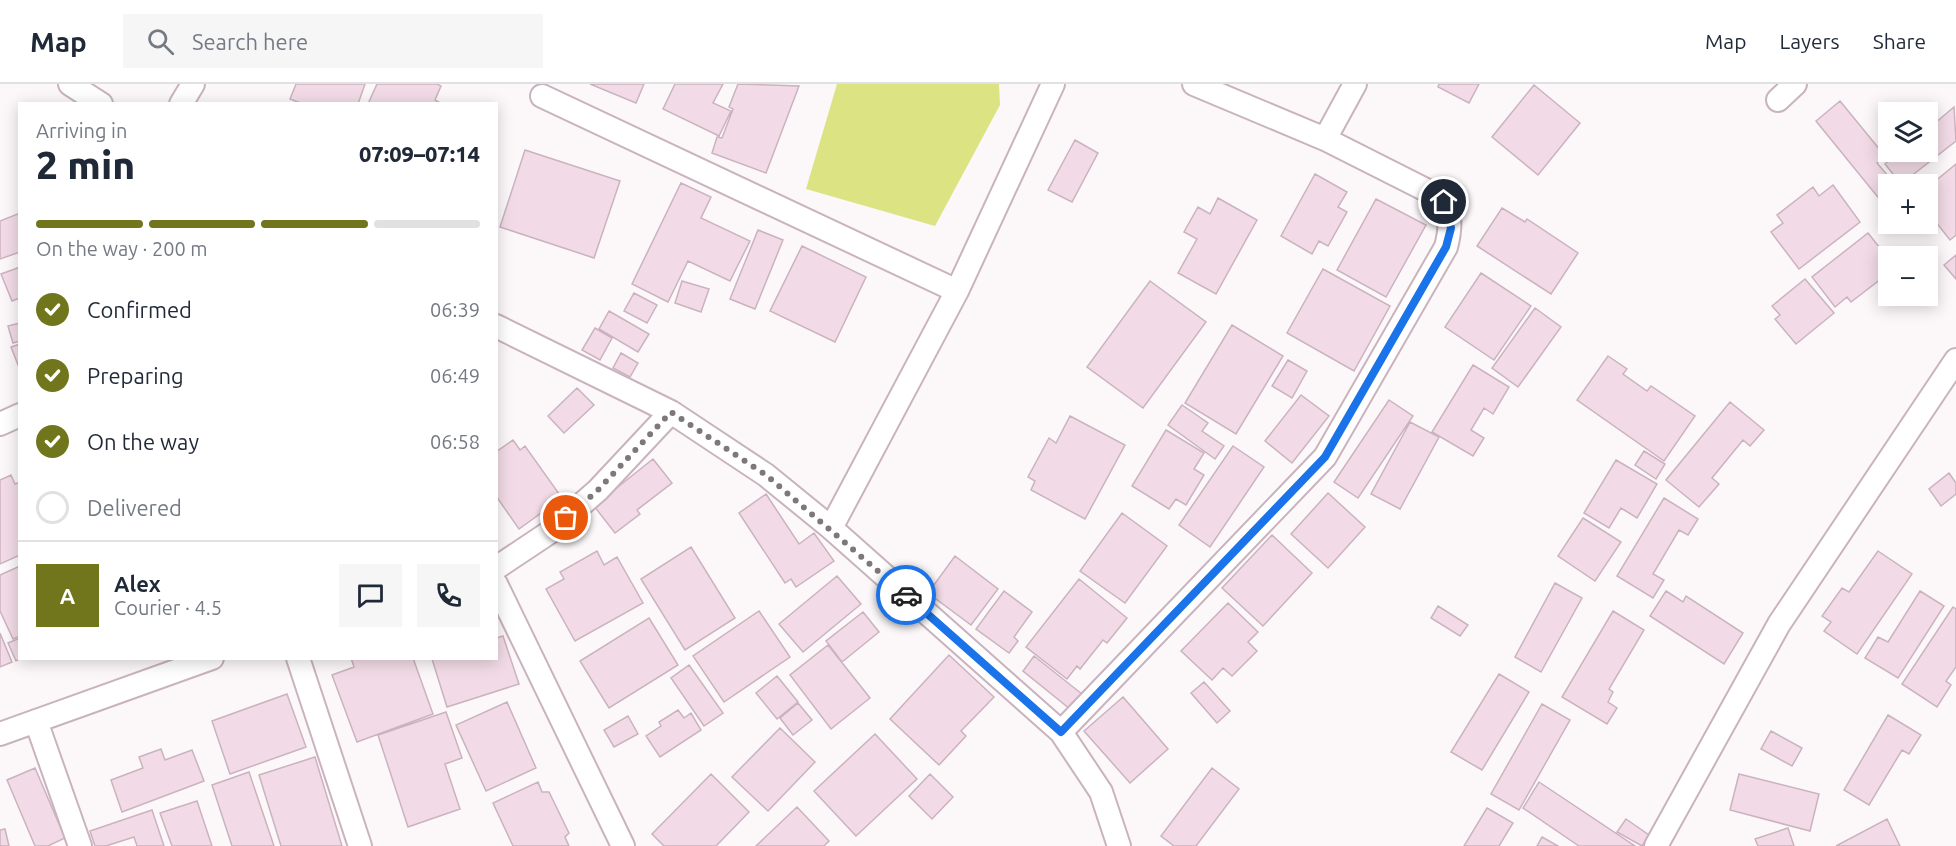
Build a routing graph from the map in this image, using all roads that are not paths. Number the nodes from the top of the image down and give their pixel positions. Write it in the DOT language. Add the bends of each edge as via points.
graph roads {
  1 [pos="70,84"];
  2 [pos="193,84"];
  3 [pos="1053,84"];
  4 [pos="1194,84"];
  5 [pos="1355,84"];
  6 [pos="1795,84"];
  7 [pos="542,96"];
  8 [pos="1778,100"];
  9 [pos="98,102"];
  10 [pos="182,102"];
  11 [pos="1325,139"];
  12 [pos="957,291"];
  13 [pos="498,327"];
  14 [pos="1956,360"];
  15 [pos="671,412"];
  16 [pos="18,416"];
  17 [pos="0,424"];
  18 [pos="831,528"];
  19 [pos="498,567"];
  20 [pos="498,588"];
  21 [pos="206,660"];
  22 [pos="299,660"];
  23 [pos="36,721"];
  24 [pos="1061,732"];
  25 [pos="0,734"];
  26 [pos="80,846"];
  27 [pos="360,846"];
  28 [pos="623,846"];
  29 [pos="1119,846"];
  30 [pos="1656,846"];
  1 -- 9 [label="street"];
  2 -- 10 [label="street"];
  3 -- 12 [label="street"];
  4 -- 11 [label="street"];
  5 -- 11 [label="street"];
  6 -- 8 [label="street"];
  7 -- 12 [label="street"];
  11 -- 24 [label="street" via="1444,202 1451,228 1446,247 1325,457"];
  12 -- 18 [label="street"];
  13 -- 15 [label="street"];
  14 -- 30 [label="street" via="1779,624"];
  15 -- 18 [label="street" via="766,475"];
  15 -- 19 [label="street" via="598,490 550,532"];
  16 -- 17 [label="street"];
  18 -- 24 [label="street"];
  20 -- 28 [label="street"];
  21 -- 23 [label="street"];
  22 -- 27 [label="street"];
  23 -- 25 [label="street"];
  23 -- 26 [label="street"];
  24 -- 29 [label="street" via="1101,792"];
}
